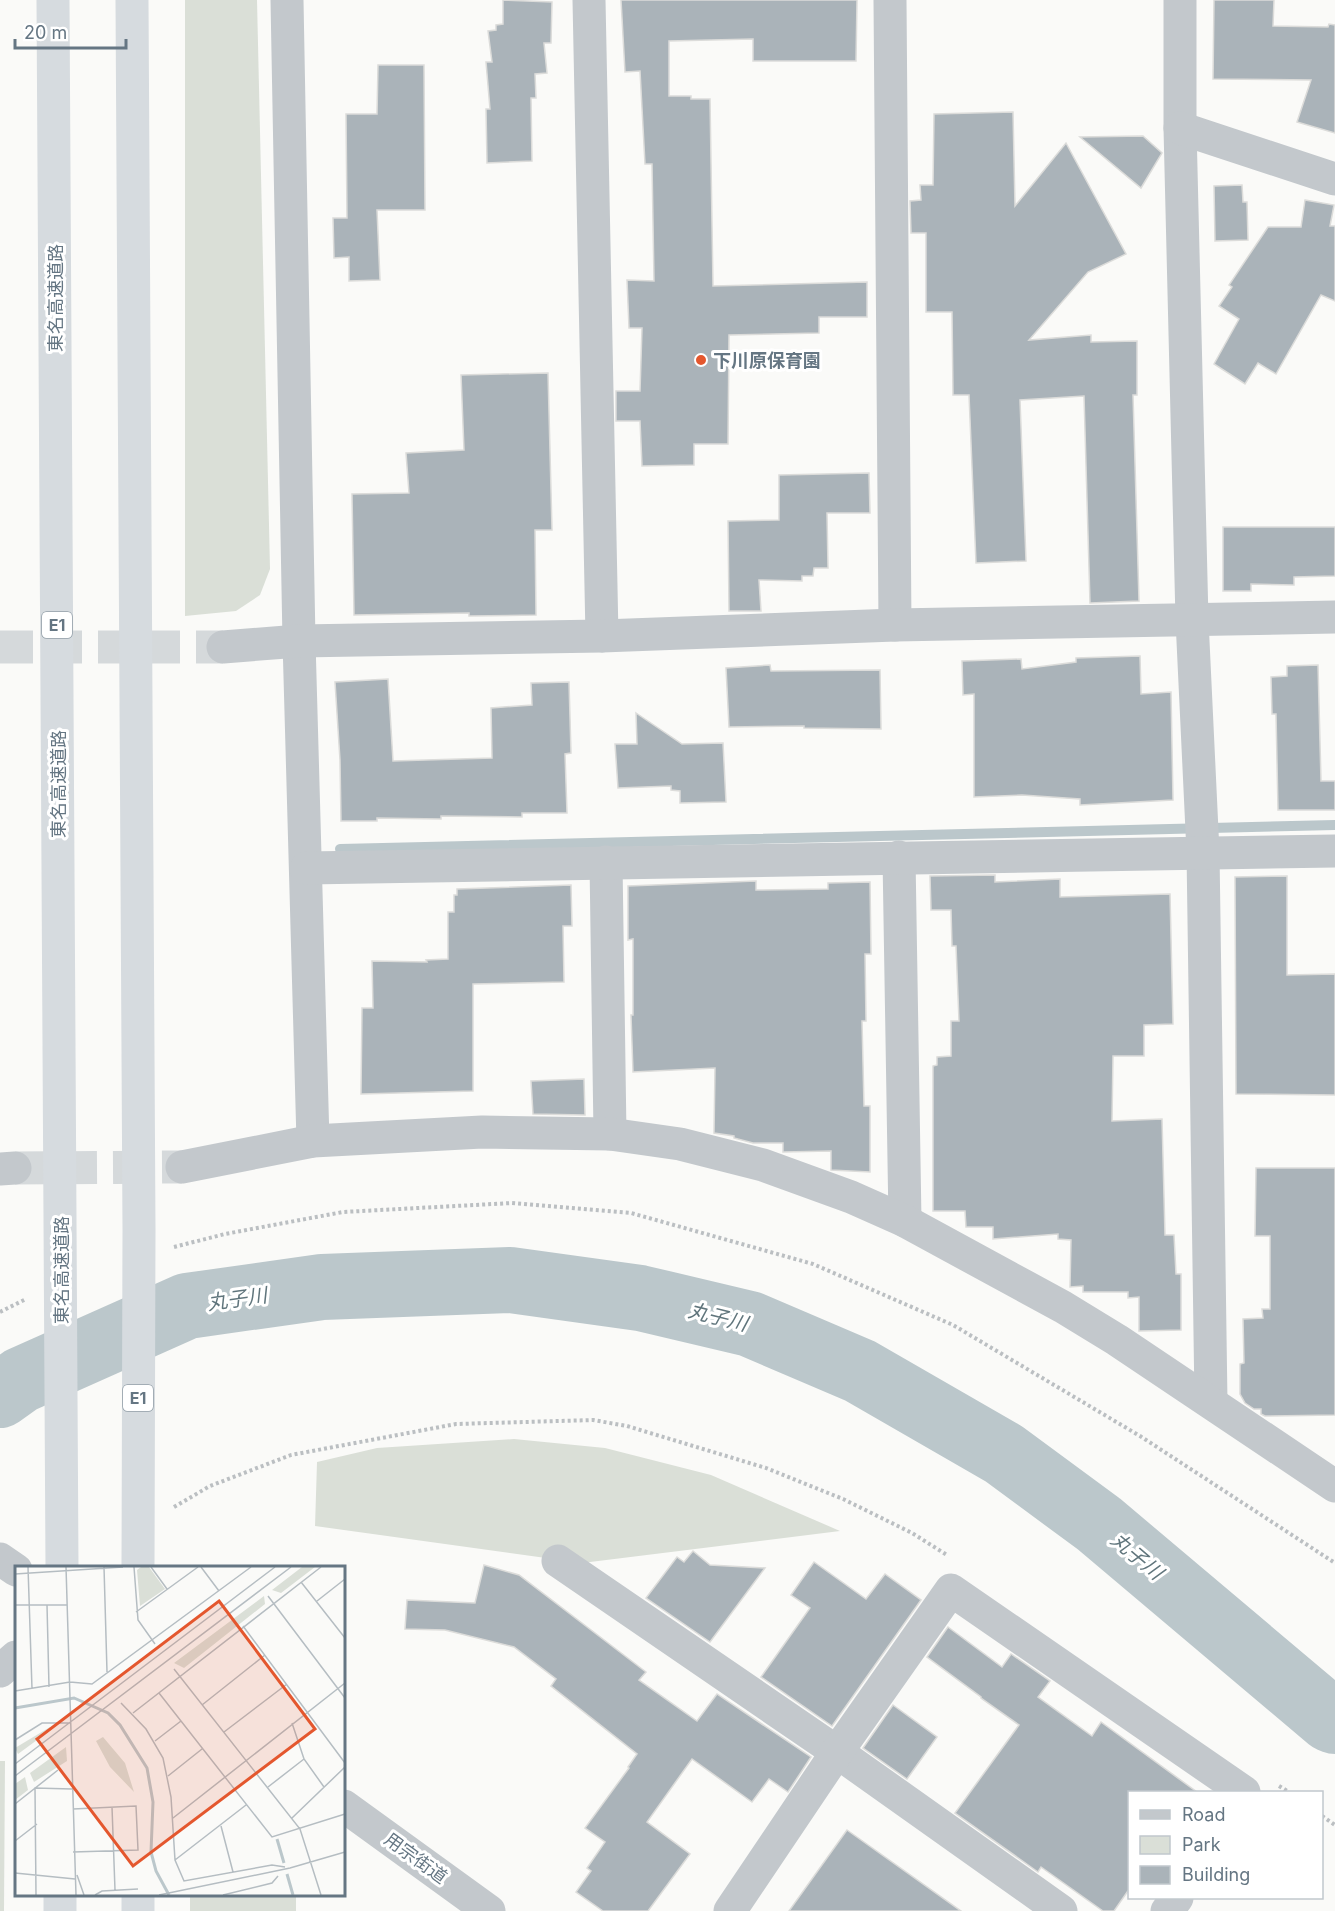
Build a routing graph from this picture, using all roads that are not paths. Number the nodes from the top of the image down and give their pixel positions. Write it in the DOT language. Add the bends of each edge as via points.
graph roads {
  1 [pos="53,0"];
  2 [pos="132,0"];
  3 [pos="287,0"];
  4 [pos="589,0"];
  5 [pos="890,0"];
  6 [pos="1180,0"];
  7 [pos="1180,128"];
  8 [pos="1335,178"];
  9 [pos="1335,617"];
  10 [pos="1192,620"];
  11 [pos="895,625"];
  12 [pos="602,636"];
  13 [pos="299,641"];
  14 [pos="222,647"];
  15 [pos="1335,851"];
  16 [pos="1203,852"];
  17 [pos="899,857"];
  18 [pos="606,862"];
  19 [pos="306,868"];
  20 [pos="610,1134"];
  21 [pos="313,1141"];
  22 [pos="182,1167"];
  23 [pos="905,1221"];
  24 [pos="1211,1402"];
  25 [pos="1335,1486"];
  26 [pos="0,1559"];
  27 [pos="558,1561"];
  28 [pos="62,1566"];
  29 [pos="138,1566"];
  30 [pos="15,1569"];
  31 [pos="15,1658"];
  32 [pos="0,1671"];
  33 [pos="837,1752"];
  34 [pos="1257,1786"];
  35 [pos="345,1807"];
  36 [pos="1176,1899"];
  37 [pos="489,1911"];
  38 [pos="730,1911"];
  39 [pos="1061,1911"];
  40 [pos="1167,1911"];
  1 -- 28 [label="highway, 東名高速道路 / E1"];
  2 -- 29 [label="highway, E1"];
  3 -- 13 [label="street"];
  4 -- 12 [label="street"];
  5 -- 11 [label="street"];
  6 -- 7 [label="street"];
  7 -- 8 [label="street"];
  7 -- 10 [label="street"];
  9 -- 10 [label="street"];
  10 -- 11 [label="street"];
  10 -- 16 [label="street"];
  11 -- 12 [label="street"];
  12 -- 13 [label="street"];
  13 -- 14 [label="street"];
  13 -- 19 [label="street"];
  15 -- 16 [label="street"];
  16 -- 17 [label="street"];
  16 -- 24 [label="street"];
  17 -- 18 [label="street"];
  17 -- 23 [label="street"];
  18 -- 19 [label="street"];
  18 -- 20 [label="street"];
  19 -- 21 [label="street"];
  20 -- 21 [label="street" via="482,1132"];
  20 -- 23 [label="street" via="680,1144 763,1165"];
  21 -- 22 [label="street"];
  23 -- 24 [label="street" via="1063,1307"];
  24 -- 25 [label="street"];
  26 -- 30 [label="street"];
  27 -- 33 [label="street"];
  31 -- 32 [label="street"];
  33 -- 34 [label="street" via="951,1590"];
  33 -- 38 [label="street"];
  33 -- 39 [label="street"];
  35 -- 37 [label="street, 用宗街道"];
  36 -- 40 [label="street"];
}
